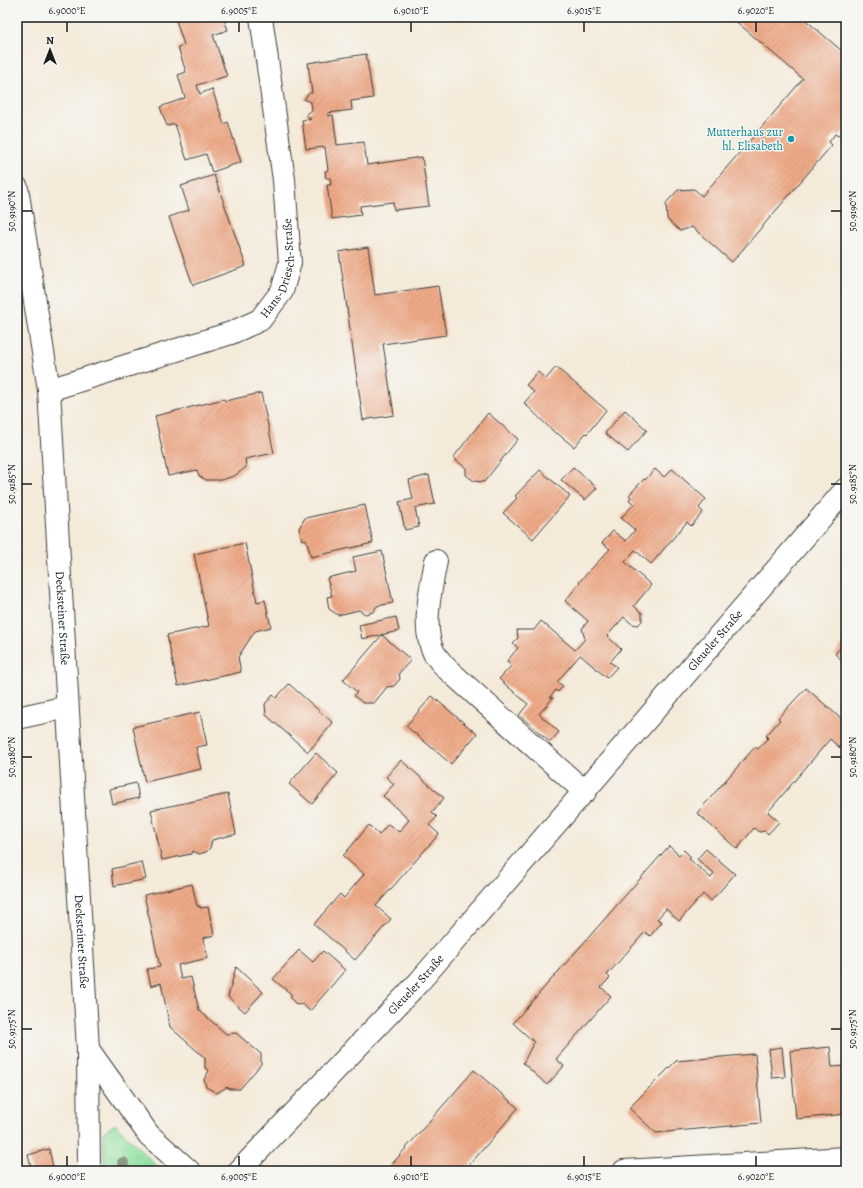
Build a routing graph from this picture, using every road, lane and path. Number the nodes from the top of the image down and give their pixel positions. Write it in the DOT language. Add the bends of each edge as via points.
graph roads {
  1 [pos="261,17"];
  2 [pos="17,188"];
  3 [pos="49,390"];
  4 [pos="846,489"];
  5 [pos="436,561"];
  6 [pos="66,707"];
  7 [pos="17,718"];
  8 [pos="585,792"];
  9 [pos="88,1050"];
  10 [pos="846,1158"];
  11 [pos="89,1171"];
  12 [pos="189,1171"];
  13 [pos="239,1171"];
  14 [pos="624,1171"];
  1 -- 3 [label="street, Hans-Driesch-Straße" via="285,188 290,263 282,291 260,320 231,333"];
  2 -- 3 [label="street, Decksteiner Straße"];
  3 -- 6 [label="street, Decksteiner Straße"];
  4 -- 8 [label="street, Gleueler Straße"];
  5 -- 8 [label="street" via="430,591 428,630 434,653 446,668"];
  6 -- 7 [label="street"];
  6 -- 9 [label="street, Decksteiner Straße"];
  8 -- 13 [label="street, Gleueler Straße" via="420,982"];
  9 -- 11 [label="street, Decksteiner Straße"];
  9 -- 12 [label="street" via="149,1135"];
  10 -- 14 [label="street"];
}
